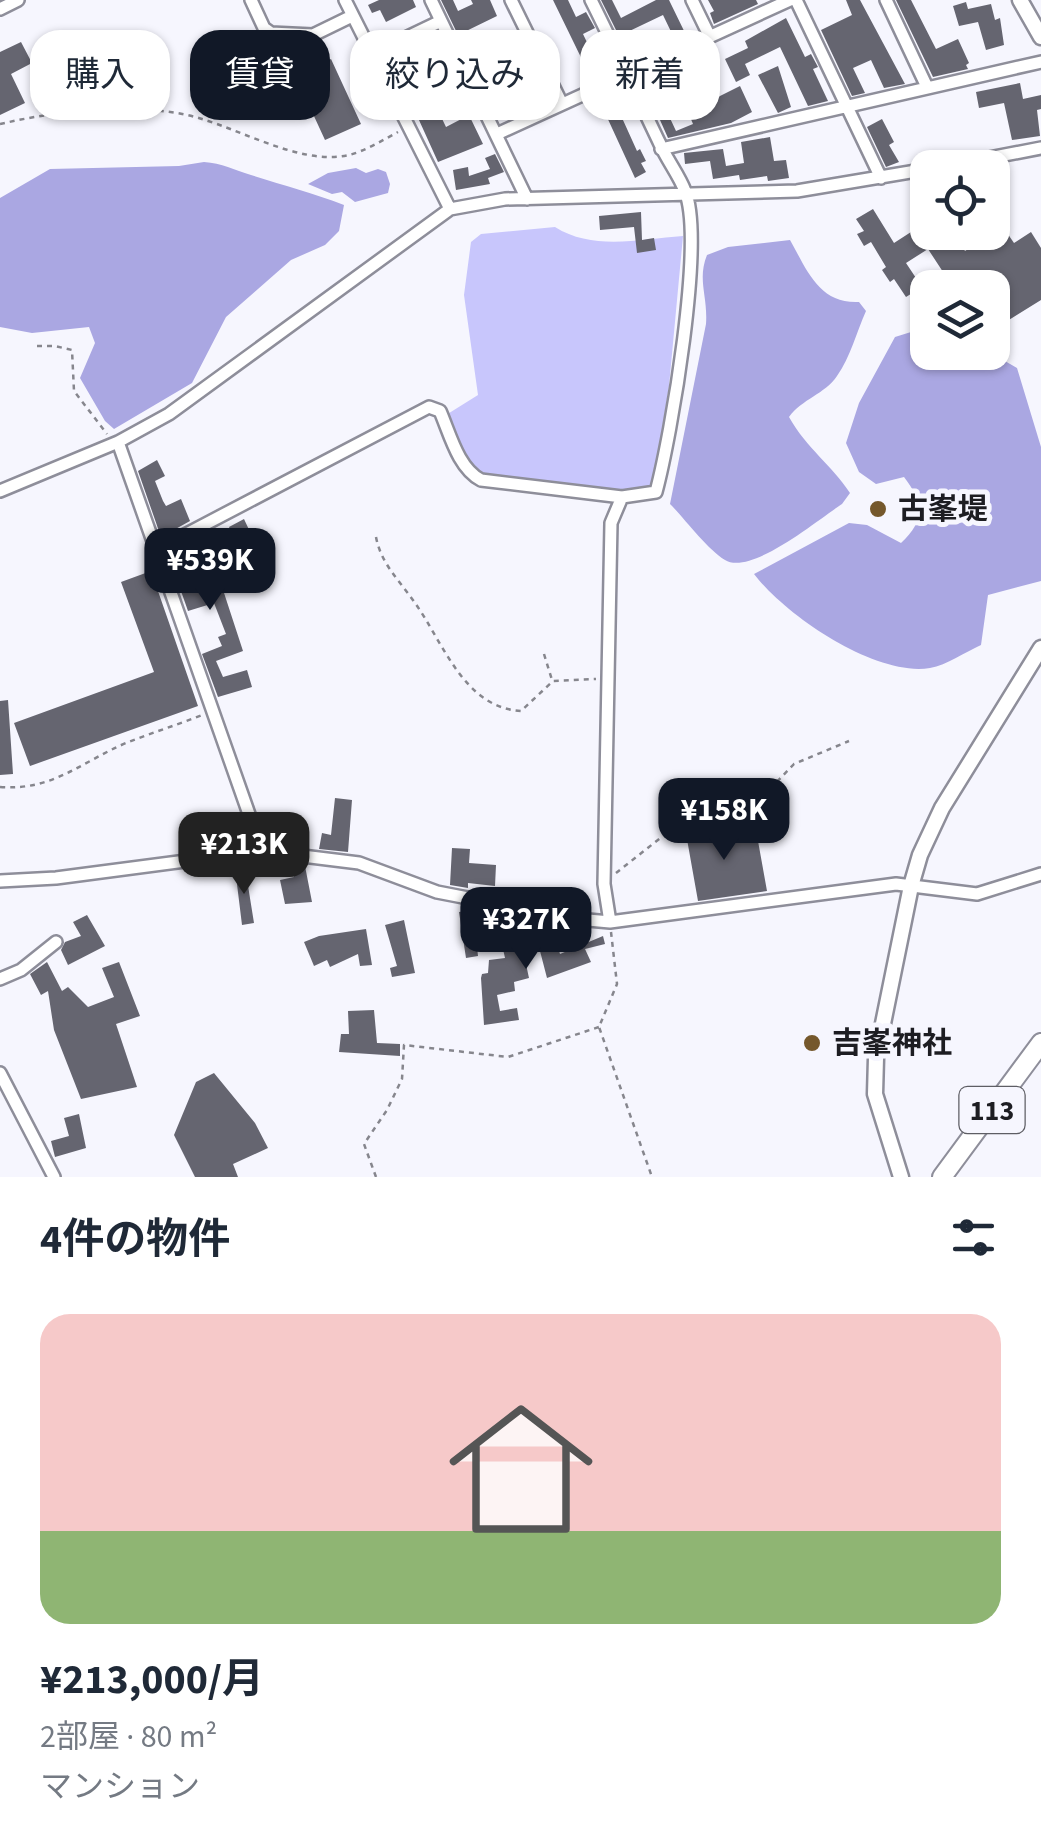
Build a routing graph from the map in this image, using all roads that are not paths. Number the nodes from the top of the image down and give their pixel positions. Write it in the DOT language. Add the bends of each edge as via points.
graph roads {
  1 [pos="18,0"];
  2 [pos="251,0"];
  3 [pos="345,0"];
  4 [pos="431,0"];
  5 [pos="512,0"];
  6 [pos="591,0"];
  7 [pos="692,0"];
  8 [pos="793,0"];
  9 [pos="886,0"];
  10 [pos="1020,0"];
  11 [pos="0,9"];
  12 [pos="352,16"];
  13 [pos="441,21"];
  14 [pos="359,30"];
  15 [pos="422,30"];
  16 [pos="606,30"];
  17 [pos="707,30"];
  18 [pos="720,30"];
  19 [pos="1041,38"];
  20 [pos="1041,62"];
  21 [pos="927,87"];
  22 [pos="580,96"];
  23 [pos="562,104"];
  24 [pos="846,106"];
  25 [pos="405,120"];
  26 [pos="649,120"];
  27 [pos="497,134"];
  28 [pos="662,148"];
  29 [pos="1041,148"];
  30 [pos="1010,154"];
  31 [pos="910,172"];
  32 [pos="881,178"];
  33 [pos="687,193"];
  34 [pos="527,199"];
  35 [pos="450,209"];
  36 [pos="115,443"];
  37 [pos="0,491"];
  38 [pos="622,497"];
  39 [pos="154,551"];
  40 [pos="1041,648"];
  41 [pos="262,851"];
  42 [pos="1041,874"];
  43 [pos="0,882"];
  44 [pos="912,886"];
  45 [pos="610,922"];
  46 [pos="56,942"];
  47 [pos="0,980"];
  48 [pos="1041,1043"];
  49 [pos="0,1073"];
  50 [pos="54,1177"];
  51 [pos="902,1177"];
  52 [pos="942,1177"];
  1 -- 11 [label="street"];
  2 -- 12 [label="street" via="271,34 313,35"];
  3 -- 12 [label="street"];
  4 -- 13 [label="street"];
  5 -- 23 [label="street"];
  6 -- 16 [label="street"];
  7 -- 17 [label="street"];
  8 -- 18 [label="street"];
  8 -- 24 [label="street"];
  9 -- 21 [label="street"];
  10 -- 19 [label="main road"];
  12 -- 14 [label="street"];
  13 -- 15 [label="street"];
  13 -- 27 [label="street"];
  20 -- 21 [label="street"];
  21 -- 24 [label="street"];
  22 -- 23 [label="street"];
  23 -- 27 [label="street"];
  24 -- 28 [label="street"];
  24 -- 32 [label="street"];
  25 -- 35 [label="street"];
  26 -- 28 [label="street"];
  27 -- 34 [label="street"];
  28 -- 33 [label="street"];
  29 -- 30 [label="street"];
  31 -- 32 [label="street"];
  32 -- 33 [label="street" via="797,190"];
  33 -- 34 [label="street"];
  33 -- 38 [label="street" via="689,282 666,456 656,492"];
  34 -- 35 [label="street"];
  35 -- 36 [label="street" via="206,390"];
  36 -- 37 [label="street"];
  36 -- 39 [label="street"];
  38 -- 39 [label="street" via="481,480 464,465 440,411 429,407"];
  38 -- 45 [label="street" via="611,523 604,884"];
  39 -- 41 [label="street"];
  40 -- 44 [label="main road" via="942,808"];
  41 -- 43 [label="street"];
  41 -- 45 [label="street" via="358,863 468,898 539,899"];
  42 -- 44 [label="street" via="977,894"];
  44 -- 45 [label="street"];
  44 -- 51 [label="main road" via="876,1058 875,1094"];
  46 -- 47 [label="street"];
  48 -- 52 [label="highway, 113"];
  49 -- 50 [label="street"];
}
